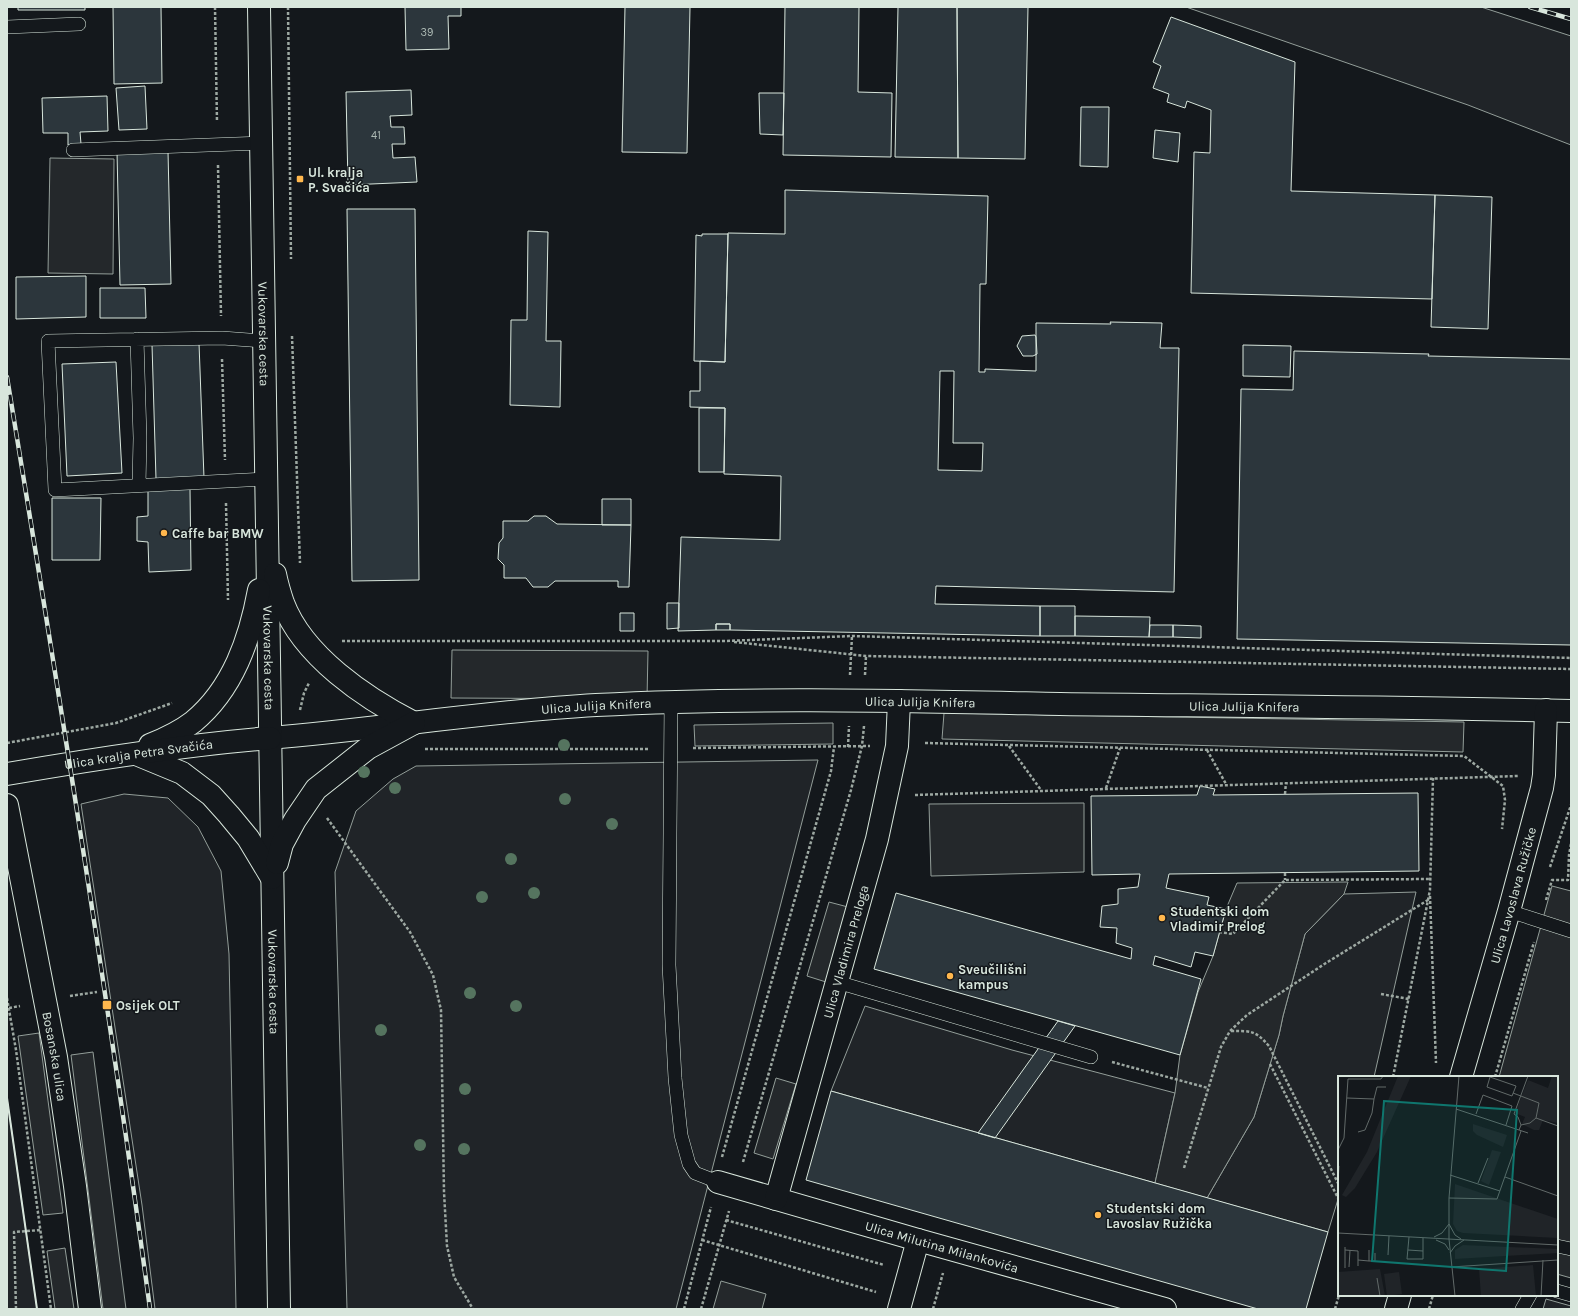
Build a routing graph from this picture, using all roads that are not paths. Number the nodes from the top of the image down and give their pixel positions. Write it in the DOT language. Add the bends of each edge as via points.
graph roads {
  1 [pos="259,7"];
  2 [pos="79,24"];
  3 [pos="7,27"];
  4 [pos="261,143"];
  5 [pos="73,150"];
  6 [pos="137,340"];
  7 [pos="264,342"];
  8 [pos="266,479"];
  9 [pos="139,485"];
  10 [pos="267,548"];
  11 [pos="899,701"];
  12 [pos="671,702"];
  13 [pos="1546,710"];
  14 [pos="1571,711"];
  15 [pos="414,723"];
  16 [pos="270,738"];
  17 [pos="133,753"];
  18 [pos="7,774"];
  19 [pos="7,805"];
  20 [pos="272,879"];
  21 [pos="1509,912"];
  22 [pos="1571,931"];
  23 [pos="837,982"];
  24 [pos="1091,1057"];
  25 [pos="1461,1076"];
  26 [pos="727,1184"];
  27 [pos="776,1199"];
  28 [pos="918,1240"];
  29 [pos="1558,1246"];
  30 [pos="1571,1249"];
  31 [pos="1558,1291"];
  32 [pos="1571,1295"];
  33 [pos="1400,1296"];
  34 [pos="1529,1296"];
  35 [pos="900,1305"];
  36 [pos="90,1309"];
  37 [pos="279,1309"];
  38 [pos="1165,1309"];
  39 [pos="1396,1309"];
  40 [pos="1522,1309"];
  1 -- 4 [label="street, Vukovarska cesta"];
  2 -- 3 [label="lane"];
  4 -- 5 [label="lane"];
  4 -- 7 [label="street, Vukovarska cesta"];
  6 -- 7 [label="lane" via="222,338"];
  6 -- 9 [label="lane"];
  6 -- 9 [label="lane" via="48,341 55,490"];
  7 -- 8 [label="street, Vukovarska cesta"];
  8 -- 9 [label="lane"];
  8 -- 10 [label="street, Vukovarska cesta"];
  10 -- 15 [label="street" via="283,604 293,622 322,660 336,673 389,710"];
  10 -- 16 [label="street, Vukovarska cesta"];
  10 -- 17 [label="street" via="247,640 233,673 215,700 193,722"];
  11 -- 12 [label="street, Ulica Julija Knifera"];
  11 -- 13 [label="street, Ulica Julija Knifera"];
  11 -- 23 [label="street, Ulica Vladimira Preloga" via="897,746 877,839"];
  12 -- 15 [label="street, Ulica Julija Knifera" via="593,705"];
  12 -- 26 [label="lane" via="669,965 681,1135 689,1164 695,1173"];
  13 -- 14 [label="street, Ulica Julija Knifera"];
  13 -- 21 [label="street, Ulica Lavoslava Ružičke" via="1542,788"];
  15 -- 16 [label="street, Ulica Julija Knifera"];
  15 -- 20 [label="street" via="368,748 316,789 282,844"];
  16 -- 17 [label="street, Ulica kralja Petra Svačića"];
  16 -- 20 [label="street, Vukovarska cesta"];
  17 -- 18 [label="street, Ulica kralja Petra Svačića"];
  17 -- 20 [label="street" via="182,773 211,795 248,838"];
  19 -- 36 [label="street, Bosanska ulica" via="56,1057"];
  20 -- 37 [label="street, Vukovarska cesta"];
  21 -- 22 [label="lane"];
  21 -- 25 [label="street, Ulica Lavoslava Ružičke"];
  23 -- 24 [label="lane"];
  23 -- 27 [label="street, Ulica Vladimira Preloga"];
  26 -- 27 [label="street, Ulica Milutina Milankovića"];
  27 -- 28 [label="street, Ulica Milutina Milankovića"];
  28 -- 35 [label="street"];
  28 -- 38 [label="street, Ulica Milutina Milankovića"];
  29 -- 30 [label="lane"];
  31 -- 32 [label="lane"];
  33 -- 39 [label="street"];
  34 -- 40 [label="lane"];
}
